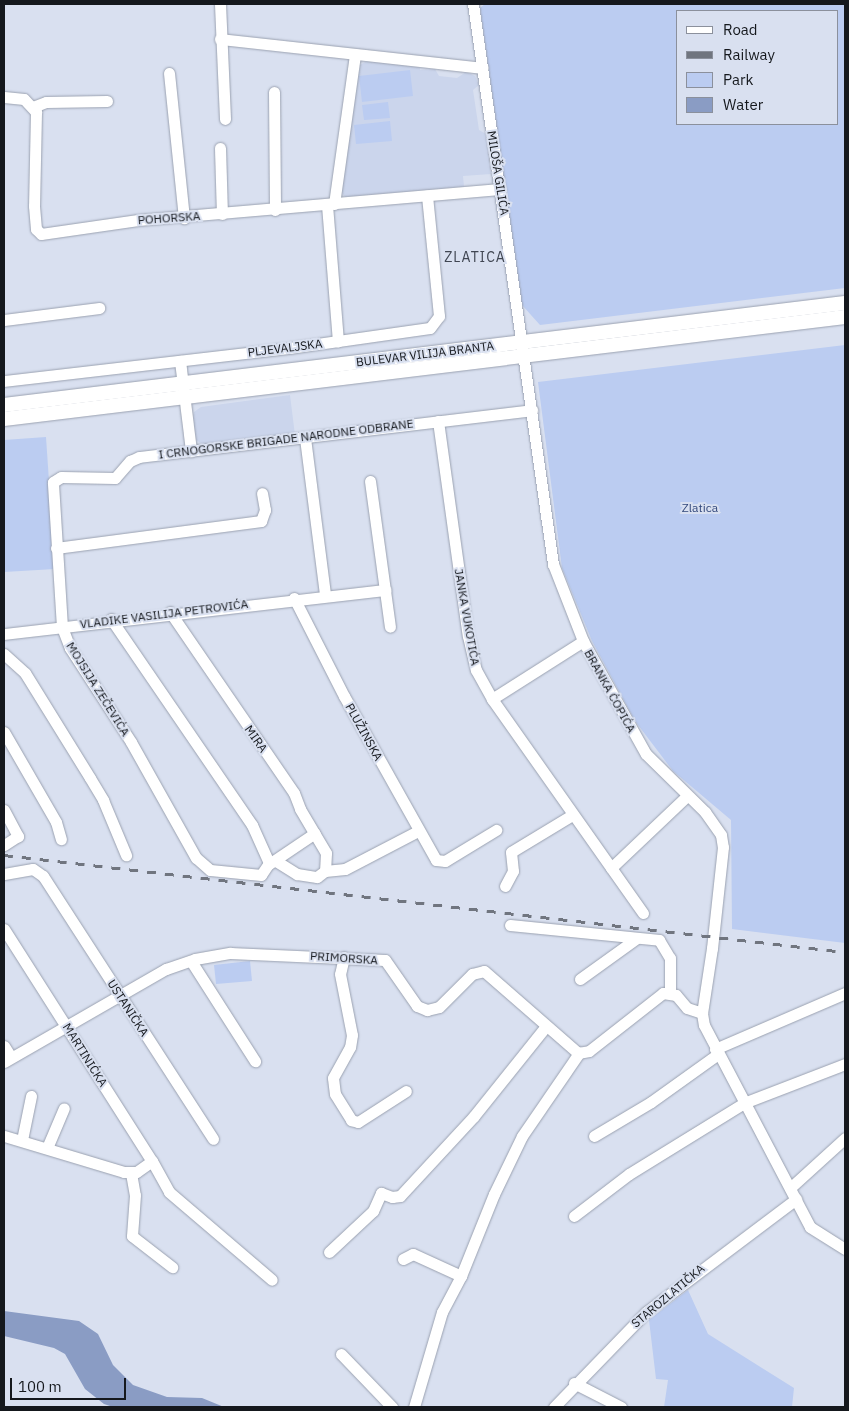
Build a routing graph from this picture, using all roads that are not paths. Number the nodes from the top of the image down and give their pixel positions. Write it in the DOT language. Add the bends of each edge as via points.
graph roads {
  1 [pos="220,4"];
  2 [pos="473,4"];
  3 [pos="220,39"];
  4 [pos="355,54"];
  5 [pos="482,68"];
  6 [pos="169,73"];
  7 [pos="274,92"];
  8 [pos="4,97"];
  9 [pos="107,101"];
  10 [pos="34,107"];
  11 [pos="225,119"];
  12 [pos="220,148"];
  13 [pos="500,189"];
  14 [pos="427,196"];
  15 [pos="331,205"];
  16 [pos="275,210"];
  17 [pos="222,214"];
  18 [pos="184,218"];
  19 [pos="845,303"];
  20 [pos="99,308"];
  21 [pos="845,317"];
  22 [pos="4,320"];
  23 [pos="338,342"];
  24 [pos="523,349"];
  25 [pos="180,362"];
  26 [pos="4,381"];
  27 [pos="184,390"];
  28 [pos="4,405"];
  29 [pos="532,410"];
  30 [pos="4,419"];
  31 [pos="438,421"];
  32 [pos="305,438"];
  33 [pos="191,451"];
  34 [pos="370,481"];
  35 [pos="52,485"];
  36 [pos="262,493"];
  37 [pos="56,548"];
  38 [pos="385,590"];
  39 [pos="325,595"];
  40 [pos="294,598"];
  41 [pos="170,612"];
  42 [pos="111,619"];
  43 [pos="62,626"];
  44 [pos="390,627"];
  45 [pos="4,634"];
  46 [pos="583,641"];
  47 [pos="4,654"];
  48 [pos="492,699"];
  49 [pos="4,732"];
  50 [pos="687,796"];
  51 [pos="4,810"];
  52 [pos="572,815"];
  53 [pos="496,830"];
  54 [pos="418,831"];
  55 [pos="315,833"];
  56 [pos="61,839"];
  57 [pos="4,845"];
  58 [pos="126,855"];
  59 [pos="271,862"];
  60 [pos="611,868"];
  61 [pos="325,872"];
  62 [pos="4,874"];
  63 [pos="505,886"];
  64 [pos="643,913"];
  65 [pos="510,925"];
  66 [pos="4,929"];
  67 [pos="637,938"];
  68 [pos="344,957"];
  69 [pos="191,961"];
  70 [pos="580,979"];
  71 [pos="670,993"];
  72 [pos="845,993"];
  73 [pos="120,995"];
  74 [pos="702,1013"];
  75 [pos="67,1026"];
  76 [pos="546,1026"];
  77 [pos="4,1046"];
  78 [pos="716,1052"];
  79 [pos="579,1053"];
  80 [pos="8,1059"];
  81 [pos="255,1061"];
  82 [pos="845,1064"];
  83 [pos="406,1091"];
  84 [pos="31,1096"];
  85 [pos="744,1103"];
  86 [pos="64,1108"];
  87 [pos="4,1136"];
  88 [pos="594,1136"];
  89 [pos="845,1138"];
  90 [pos="213,1139"];
  91 [pos="22,1140"];
  92 [pos="47,1148"];
  93 [pos="841,1150"];
  94 [pos="152,1161"];
  95 [pos="131,1173"];
  96 [pos="793,1193"];
  97 [pos="574,1216"];
  98 [pos="845,1249"];
  99 [pos="329,1252"];
  100 [pos="403,1259"];
  101 [pos="172,1267"];
  102 [pos="461,1276"];
  103 [pos="272,1280"];
  104 [pos="341,1354"];
  105 [pos="574,1383"];
  106 [pos="392,1407"];
  107 [pos="414,1407"];
  108 [pos="554,1407"];
  109 [pos="621,1407"];
  1 -- 3 [label="street"];
  2 -- 5 [label="street, MILOŠA GILIĆA"];
  3 -- 4 [label="street"];
  3 -- 11 [label="street"];
  4 -- 5 [label="street"];
  4 -- 15 [label="street"];
  5 -- 13 [label="street, MILOŠA GILIĆA"];
  6 -- 18 [label="street"];
  7 -- 16 [label="street"];
  8 -- 10 [label="street" via="24,99"];
  9 -- 10 [label="street" via="46,102"];
  10 -- 18 [label="street, POHORSKA" via="33,189 38,232 44,234 138,220"];
  12 -- 17 [label="street"];
  13 -- 14 [label="street, POHORSKA"];
  13 -- 24 [label="street, MILOŠA GILIĆA"];
  14 -- 15 [label="street, POHORSKA"];
  14 -- 23 [label="street, PLJEVALJSKA" via="437,323 424,330"];
  15 -- 16 [label="street, POHORSKA"];
  15 -- 23 [label="street"];
  16 -- 17 [label="street, POHORSKA"];
  17 -- 18 [label="street, POHORSKA"];
  19 -- 24 [label="main road, BULEVAR VILIJA BRANTA"];
  20 -- 22 [label="street"];
  21 -- 24 [label="main road, BULEVAR VILIJA BRANTA"];
  23 -- 25 [label="street, PLJEVALJSKA"];
  24 -- 27 [label="main road, BULEVAR VILIJA BRANTA"];
  24 -- 29 [label="street, BRANKA ĆOPIĆA"];
  25 -- 26 [label="street, PLJEVALJSKA"];
  25 -- 27 [label="street"];
  27 -- 28 [label="main road, BULEVAR VILIJA BRANTA"];
  27 -- 30 [label="main road, BULEVAR VILIJA BRANTA"];
  27 -- 33 [label="street"];
  29 -- 31 [label="street, I CRNOGORSKE BRIGADE NARODNE ODBRANE"];
  29 -- 46 [label="street, BRANKA ĆOPIĆA" via="553,564"];
  31 -- 32 [label="street, I CRNOGORSKE BRIGADE NARODNE ODBRANE"];
  31 -- 48 [label="street, JANKA VUKOTIĆA" via="468,636 476,670"];
  32 -- 33 [label="street, I CRNOGORSKE BRIGADE NARODNE ODBRANE"];
  32 -- 39 [label="street"];
  33 -- 35 [label="street, I CRNOGORSKE BRIGADE NARODNE ODBRANE" via="135,458 115,478 61,477"];
  34 -- 38 [label="street"];
  35 -- 37 [label="street, MOJSIJA ZEČEVIĆA"];
  36 -- 37 [label="street" via="265,510 261,521"];
  37 -- 43 [label="street, MOJSIJA ZEČEVIĆA"];
  38 -- 39 [label="street, VLADIKE VASILIJA PETROVIĆA"];
  38 -- 44 [label="street"];
  39 -- 40 [label="street, VLADIKE VASILIJA PETROVIĆA"];
  40 -- 41 [label="street, VLADIKE VASILIJA PETROVIĆA"];
  40 -- 54 [label="street, PLUŽINSKA"];
  41 -- 42 [label="street, VLADIKE VASILIJA PETROVIĆA"];
  41 -- 55 [label="street, MIRA" via="294,793"];
  42 -- 43 [label="street, VLADIKE VASILIJA PETROVIĆA"];
  42 -- 59 [label="street" via="244,811"];
  43 -- 45 [label="street, VLADIKE VASILIJA PETROVIĆA"];
  43 -- 59 [label="street, MOJSIJA ZEČEVIĆA" via="70,648 132,742 193,853 210,870 261,875"];
  46 -- 48 [label="street"];
  46 -- 50 [label="street, BRANKA ĆOPIĆA" via="646,754"];
  47 -- 58 [label="street" via="25,673 85,770 103,800"];
  48 -- 52 [label="street, JANKA VUKOTIĆA"];
  49 -- 56 [label="street" via="56,822"];
  50 -- 60 [label="street"];
  50 -- 74 [label="street, BRANKA ĆOPIĆA" via="717,826 723,847"];
  51 -- 57 [label="street" via="18,836"];
  52 -- 60 [label="street, JANKA VUKOTIĆA"];
  52 -- 63 [label="street" via="511,852 513,872"];
  53 -- 54 [label="street, PLUŽINSKA" via="439,863"];
  54 -- 61 [label="street" via="345,869"];
  55 -- 59 [label="street"];
  55 -- 61 [label="street, MIRA" via="326,852"];
  59 -- 61 [label="street" via="309,877"];
  60 -- 64 [label="street, JANKA VUKOTIĆA"];
  62 -- 73 [label="street, USTANIČKA" via="32,870 44,876"];
  65 -- 67 [label="street"];
  66 -- 75 [label="street, MARTINIĆKA"];
  67 -- 70 [label="street"];
  67 -- 71 [label="street" via="659,940 666,947 670,958"];
  68 -- 69 [label="street, PRIMORSKA" via="243,952"];
  68 -- 76 [label="street, PRIMORSKA" via="387,961 417,1006 427,1010 439,1007 472,974 484,971"];
  68 -- 83 [label="street" via="340,974 352,1035 350,1047 333,1078 335,1094 351,1120 358,1122"];
  69 -- 73 [label="street, PRIMORSKA" via="166,970"];
  69 -- 81 [label="street"];
  71 -- 74 [label="street" via="687,1008"];
  71 -- 79 [label="street" via="663,994 589,1051"];
  72 -- 78 [label="street"];
  73 -- 75 [label="street, PRIMORSKA"];
  73 -- 90 [label="street, USTANIČKA"];
  74 -- 78 [label="street"];
  75 -- 80 [label="street, PRIMORSKA"];
  75 -- 94 [label="street, MARTINIĆKA"];
  76 -- 79 [label="street, PRIMORSKA"];
  76 -- 99 [label="street" via="474,1116 400,1196 381,1193 373,1211"];
  77 -- 80 [label="street"];
  78 -- 85 [label="street"];
  78 -- 88 [label="street" via="645,1106"];
  79 -- 102 [label="street" via="522,1136"];
  82 -- 85 [label="street"];
  84 -- 91 [label="street"];
  85 -- 96 [label="street"];
  85 -- 97 [label="street" via="629,1174"];
  86 -- 92 [label="street"];
  87 -- 91 [label="street"];
  89 -- 93 [label="street, STAROZLATIČKA"];
  91 -- 92 [label="street"];
  92 -- 95 [label="street"];
  93 -- 96 [label="street, STAROZLATIČKA"];
  94 -- 95 [label="street"];
  94 -- 103 [label="street, MARTINIĆKA" via="169,1192"];
  95 -- 101 [label="street" via="135,1196 132,1236"];
  96 -- 98 [label="street" via="810,1228"];
  96 -- 105 [label="street, STAROZLATIČKA" via="646,1312"];
  100 -- 102 [label="street" via="413,1254"];
  102 -- 107 [label="street" via="442,1312"];
  104 -- 106 [label="street"];
  105 -- 108 [label="street, STAROZLATIČKA"];
  105 -- 109 [label="street"];
}
